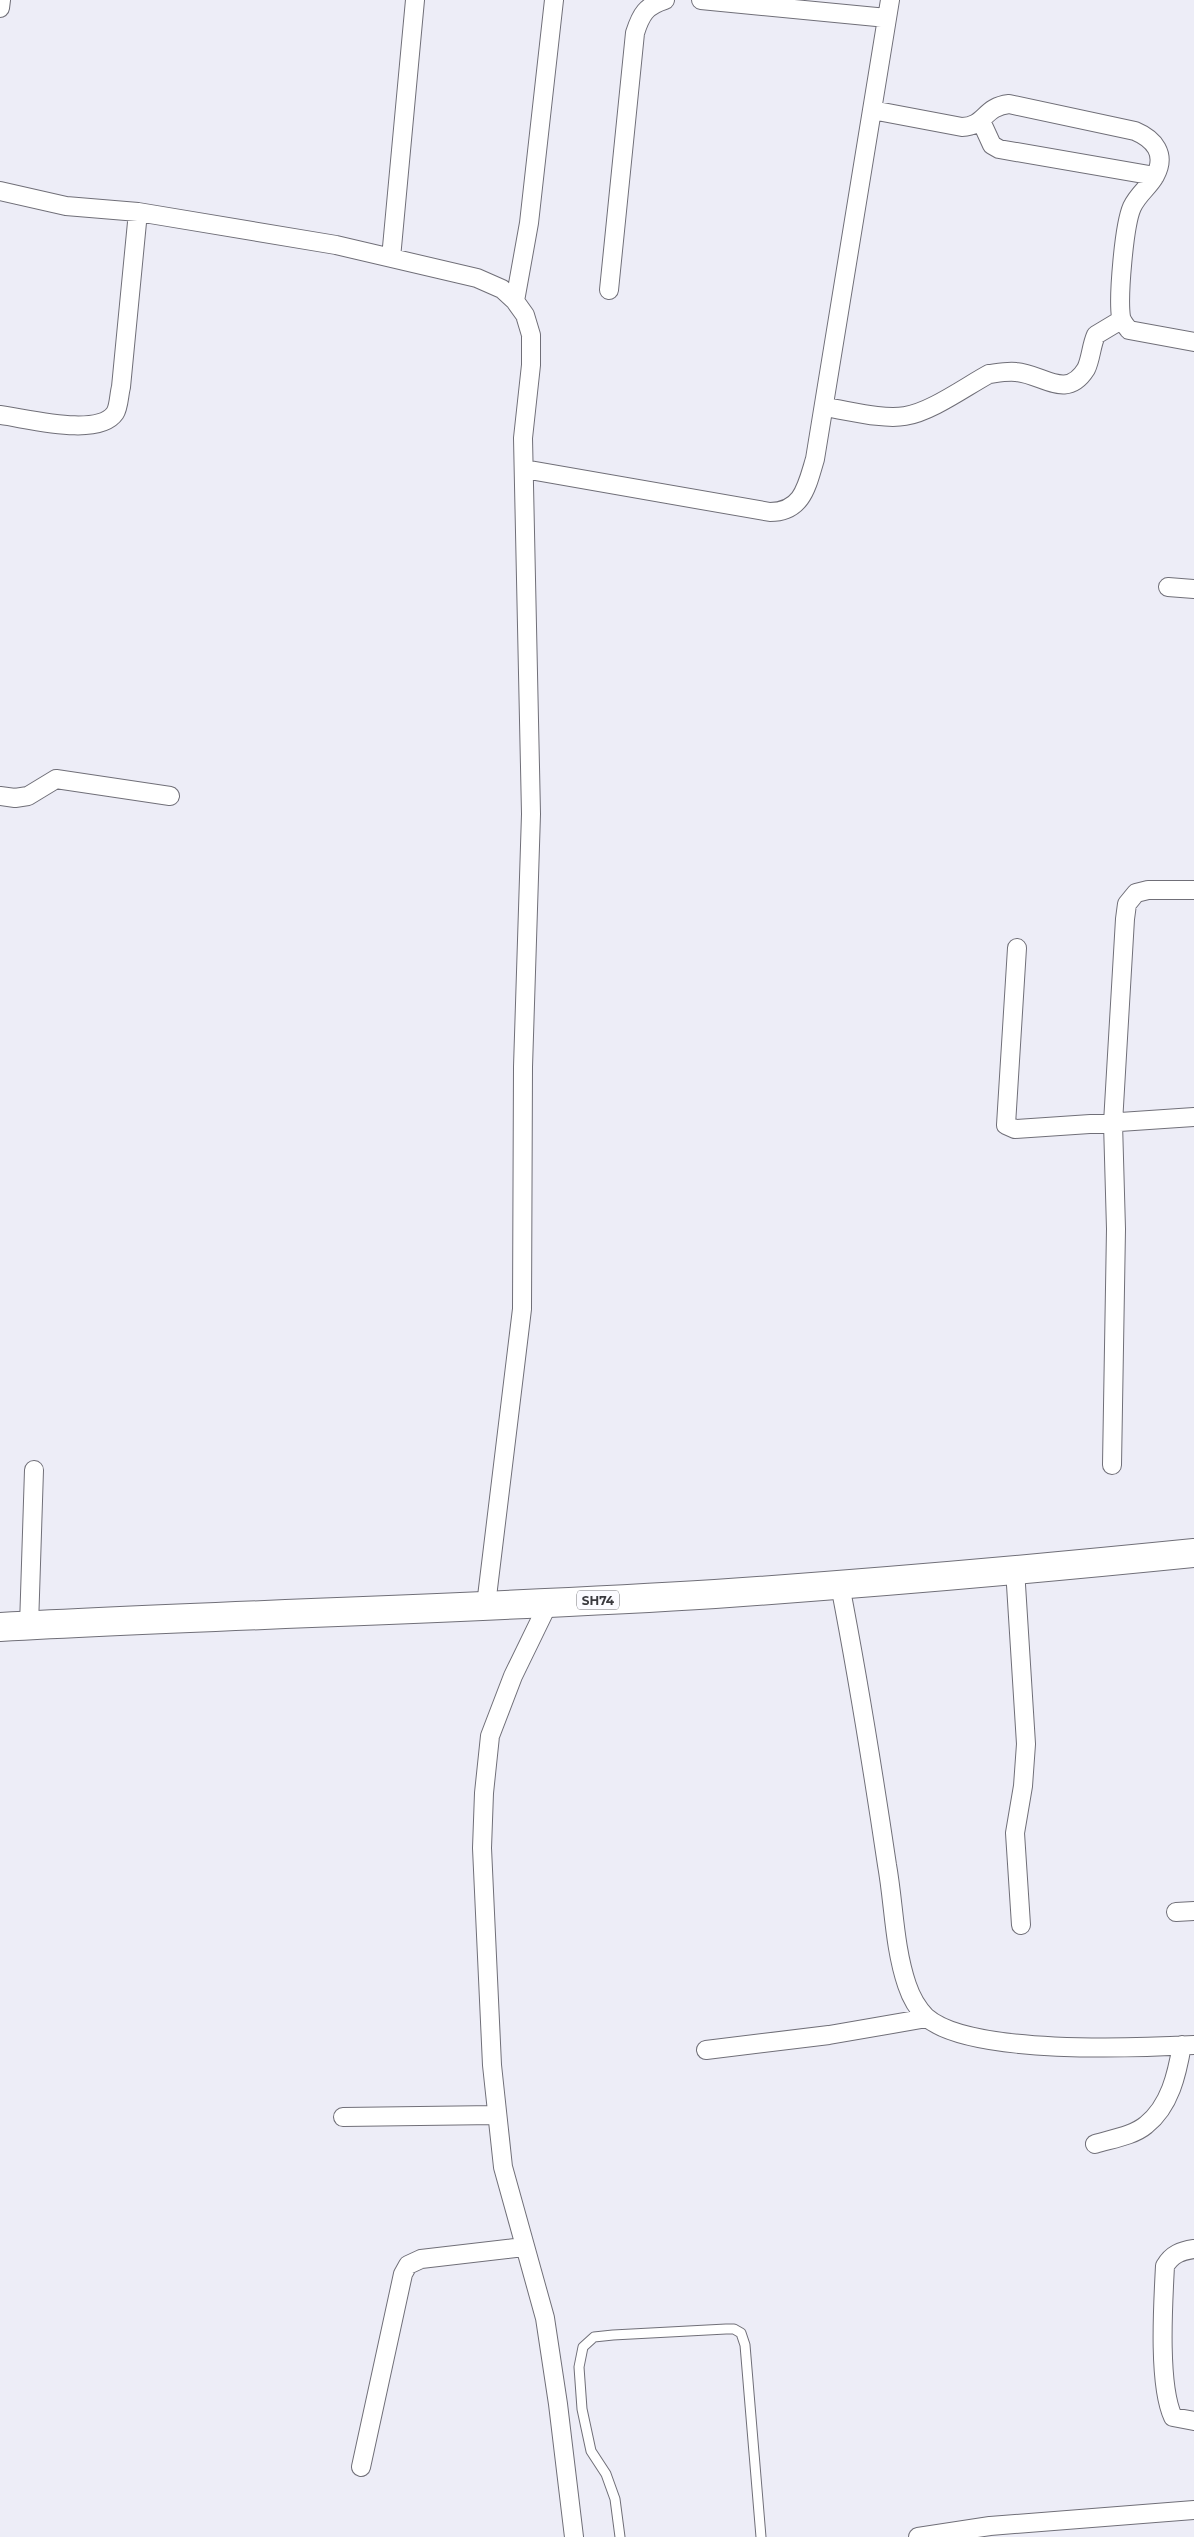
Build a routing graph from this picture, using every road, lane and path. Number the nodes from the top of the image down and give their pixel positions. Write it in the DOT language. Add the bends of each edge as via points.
graph roads {
  1 [pos="1,0"];
  2 [pos="415,0"];
  3 [pos="554,0"];
  4 [pos="665,0"];
  5 [pos="701,0"];
  6 [pos="890,0"];
  7 [pos="766,3"];
  8 [pos="0,8"];
  9 [pos="887,18"];
  10 [pos="872,110"];
  11 [pos="981,121"];
  12 [pos="1155,176"];
  13 [pos="0,192"];
  14 [pos="138,212"];
  15 [pos="391,258"];
  16 [pos="609,290"];
  17 [pos="516,301"];
  18 [pos="1121,320"];
  19 [pos="1194,342"];
  20 [pos="824,407"];
  21 [pos="0,415"];
  22 [pos="524,469"];
  23 [pos="1168,588"];
  24 [pos="1194,590"];
  25 [pos="0,796"];
  26 [pos="170,796"];
  27 [pos="1194,890"];
  28 [pos="1017,948"];
  29 [pos="1194,1117"];
  30 [pos="1113,1123"];
  31 [pos="1112,1465"];
  32 [pos="34,1470"];
  33 [pos="1194,1552"];
  34 [pos="1015,1569"];
  35 [pos="840,1585"];
  36 [pos="549,1602"];
  37 [pos="486,1605"];
  38 [pos="29,1626"];
  39 [pos="0,1627"];
  40 [pos="1194,1911"];
  41 [pos="1176,1912"];
  42 [pos="1022,1925"];
  43 [pos="927,2018"];
  44 [pos="1188,2045"];
  45 [pos="706,2050"];
  46 [pos="496,2115"];
  47 [pos="344,2117"];
  48 [pos="1095,2144"];
  49 [pos="524,2247"];
  50 [pos="1194,2249"];
  51 [pos="1194,2421"];
  52 [pos="361,2467"];
  53 [pos="1194,2510"];
  54 [pos="574,2537"];
  55 [pos="620,2537"];
  56 [pos="762,2537"];
  57 [pos="918,2537"];
  1 -- 8 [label="street"];
  2 -- 15 [label="street"];
  3 -- 17 [label="street" via="529,223"];
  4 -- 16 [label="street" via="651,4 640,15 635,33"];
  5 -- 7 [label="street"];
  6 -- 9 [label="street"];
  7 -- 9 [label="street"];
  9 -- 10 [label="street"];
  10 -- 11 [label="street" via="962,127"];
  10 -- 20 [label="street"];
  11 -- 12 [label="street" via="992,145 999,149"];
  11 -- 12 [label="street" via="998,105 1010,104 1135,131 1148,137 1157,147 1159,159"];
  12 -- 18 [label="street" via="1140,192 1132,207"];
  13 -- 14 [label="street" via="66,206"];
  14 -- 15 [label="street"];
  14 -- 21 [label="street" via="121,387 115,413 100,424 80,427"];
  15 -- 17 [label="street" via="477,278 502,289"];
  17 -- 22 [label="street" via="531,335"];
  18 -- 19 [label="street" via="1129,330"];
  18 -- 20 [label="street" via="1096,335 1087,366 1078,380 1071,384 1058,384 1017,372 1000,372 989,374 924,410 906,416 889,417"];
  20 -- 22 [label="street" via="815,459 805,489 794,506 784,512"];
  22 -- 37 [label="street" via="531,814 523,1067 522,1309"];
  23 -- 24 [label="street"];
  25 -- 26 [label="street" via="28,796 56,780"];
  27 -- 30 [label="street" via="1148,890 1136,893 1127,904"];
  28 -- 30 [label="street" via="1006,1125 1015,1130"];
  29 -- 30 [label="street"];
  30 -- 31 [label="street" via="1116,1230"];
  32 -- 38 [label="street"];
  33 -- 34 [label="highway, SH74"];
  34 -- 35 [label="highway, SH74"];
  34 -- 42 [label="street" via="1026,1744 1015,1833"];
  35 -- 36 [label="highway, SH74"];
  35 -- 43 [label="street" via="863,1708 898,1940 907,1984 916,2005"];
  36 -- 37 [label="highway, SH74"];
  36 -- 46 [label="street" via="512,1676 490,1736 484,1793 482,1848 486,1960"];
  37 -- 38 [label="highway, SH74"];
  38 -- 39 [label="highway, SH74"];
  40 -- 41 [label="street"];
  43 -- 44 [label="street" via="951,2030 992,2041 1050,2046"];
  43 -- 45 [label="street" via="829,2035"];
  44 -- 48 [label="street" via="1163,2107 1145,2126"];
  46 -- 47 [label="street"];
  46 -- 49 [label="street" via="503,2167"];
  49 -- 52 [label="street" via="421,2259 408,2264 403,2274"];
  49 -- 54 [label="street" via="545,2318"];
  50 -- 51 [label="street" via="1181,2251 1170,2258 1165,2266 1164,2288 1167,2405 1173,2418"];
  53 -- 57 [label="street" via="990,2526"];
  55 -- 56 [label="lane" via="615,2498 606,2474 591,2451 582,2409 579,2368 583,2346 594,2337 734,2329 741,2333 745,2346"];
}
